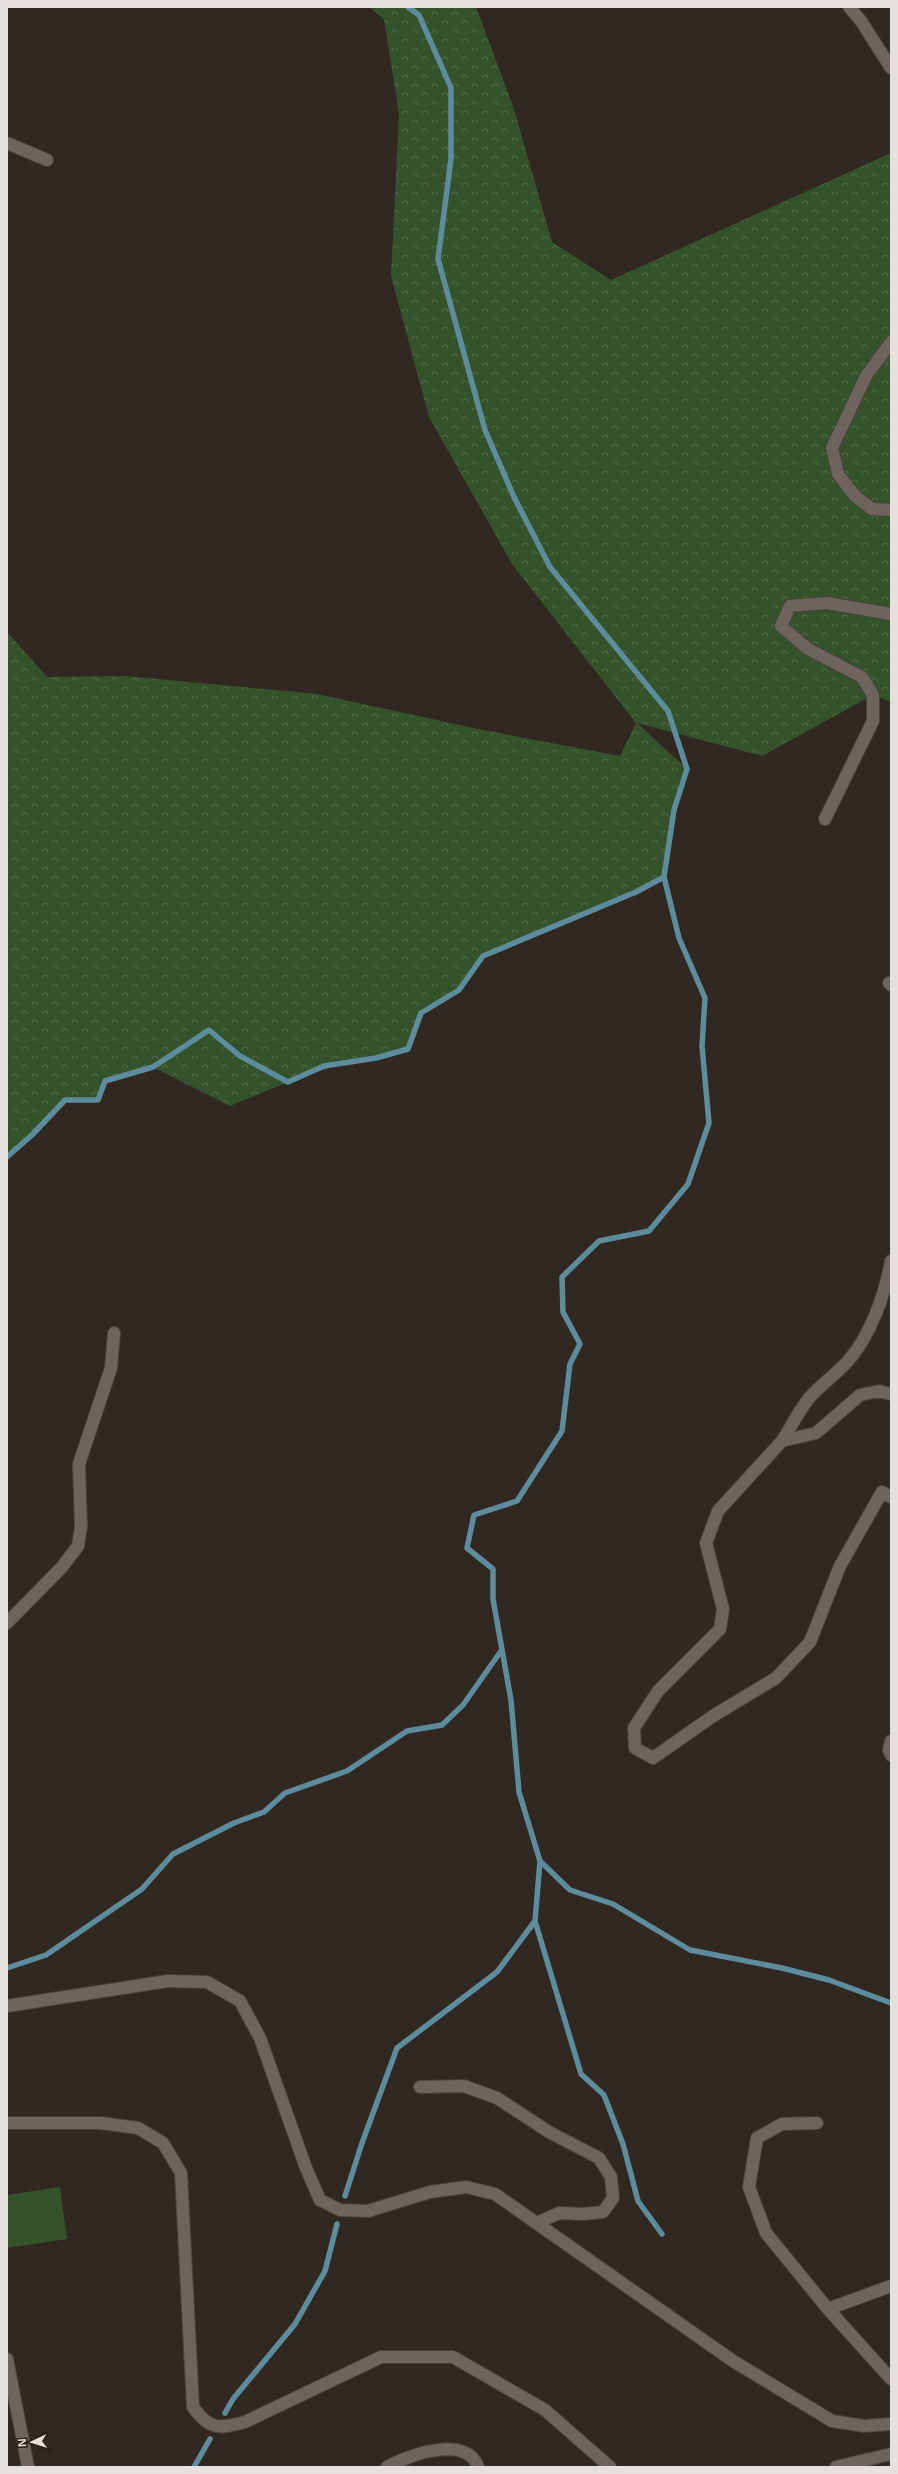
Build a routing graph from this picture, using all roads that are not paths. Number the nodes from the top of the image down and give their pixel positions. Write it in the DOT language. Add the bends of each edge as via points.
graph roads {
  1 [pos="849,7"];
  2 [pos="891,68"];
  3 [pos="7,143"];
  4 [pos="47,160"];
  5 [pos="891,342"];
  6 [pos="891,510"];
  7 [pos="891,614"];
  8 [pos="825,819"];
  9 [pos="891,1261"];
  10 [pos="114,1333"];
  11 [pos="891,1394"];
  12 [pos="782,1441"];
  13 [pos="887,1495"];
  14 [pos="7,1623"];
  15 [pos="7,2006"];
  16 [pos="420,2087"];
  17 [pos="7,2123"];
  18 [pos="817,2123"];
  19 [pos="537,2223"];
  20 [pos="891,2286"];
  21 [pos="828,2309"];
  22 [pos="8,2364"];
  23 [pos="891,2379"];
  24 [pos="891,2424"];
  25 [pos="891,2454"];
  26 [pos="28,2467"];
  27 [pos="387,2467"];
  28 [pos="478,2467"];
  29 [pos="610,2467"];
  30 [pos="836,2467"];
  1 -- 2 [label="street"];
  3 -- 4 [label="street"];
  5 -- 6 [label="street" via="866,376 832,448 838,474 856,496 872,509"];
  7 -- 8 [label="street" via="827,603 790,606 781,626 808,649 862,677 873,695 873,721"];
  9 -- 12 [label="street" via="886,1289 878,1310 849,1360 810,1398"];
  10 -- 14 [label="street" via="111,1368 79,1464 81,1527 78,1546 62,1567"];
  11 -- 12 [label="street" via="879,1391 860,1395 816,1433"];
  12 -- 13 [label="street" via="718,1510 706,1543 723,1609 720,1629 658,1691 634,1728 635,1748 653,1758 713,1716 776,1678 810,1642 840,1566"];
  15 -- 19 [label="street" via="168,1981 207,1982 240,2001 244,2007 260,2038 306,2168 320,2200 340,2210 368,2211 430,2192 466,2187 495,2194"];
  16 -- 19 [label="street" via="464,2086 497,2098 549,2132 599,2158 611,2177 613,2198 603,2212 559,2213"];
  17 -- 29 [label="street" via="101,2123 138,2128 163,2143 182,2173 193,2407 203,2422 223,2428 245,2422 382,2356 453,2357 545,2410"];
  18 -- 21 [label="street" via="782,2124 757,2138 749,2187 766,2233"];
  19 -- 24 [label="street" via="734,2361 832,2421 864,2426"];
  20 -- 21 [label="street"];
  21 -- 23 [label="street"];
  22 -- 26 [label="street"];
  25 -- 30 [label="street"];
  27 -- 28 [label="street" via="397,2461 447,2449 463,2450 475,2460"];
}
